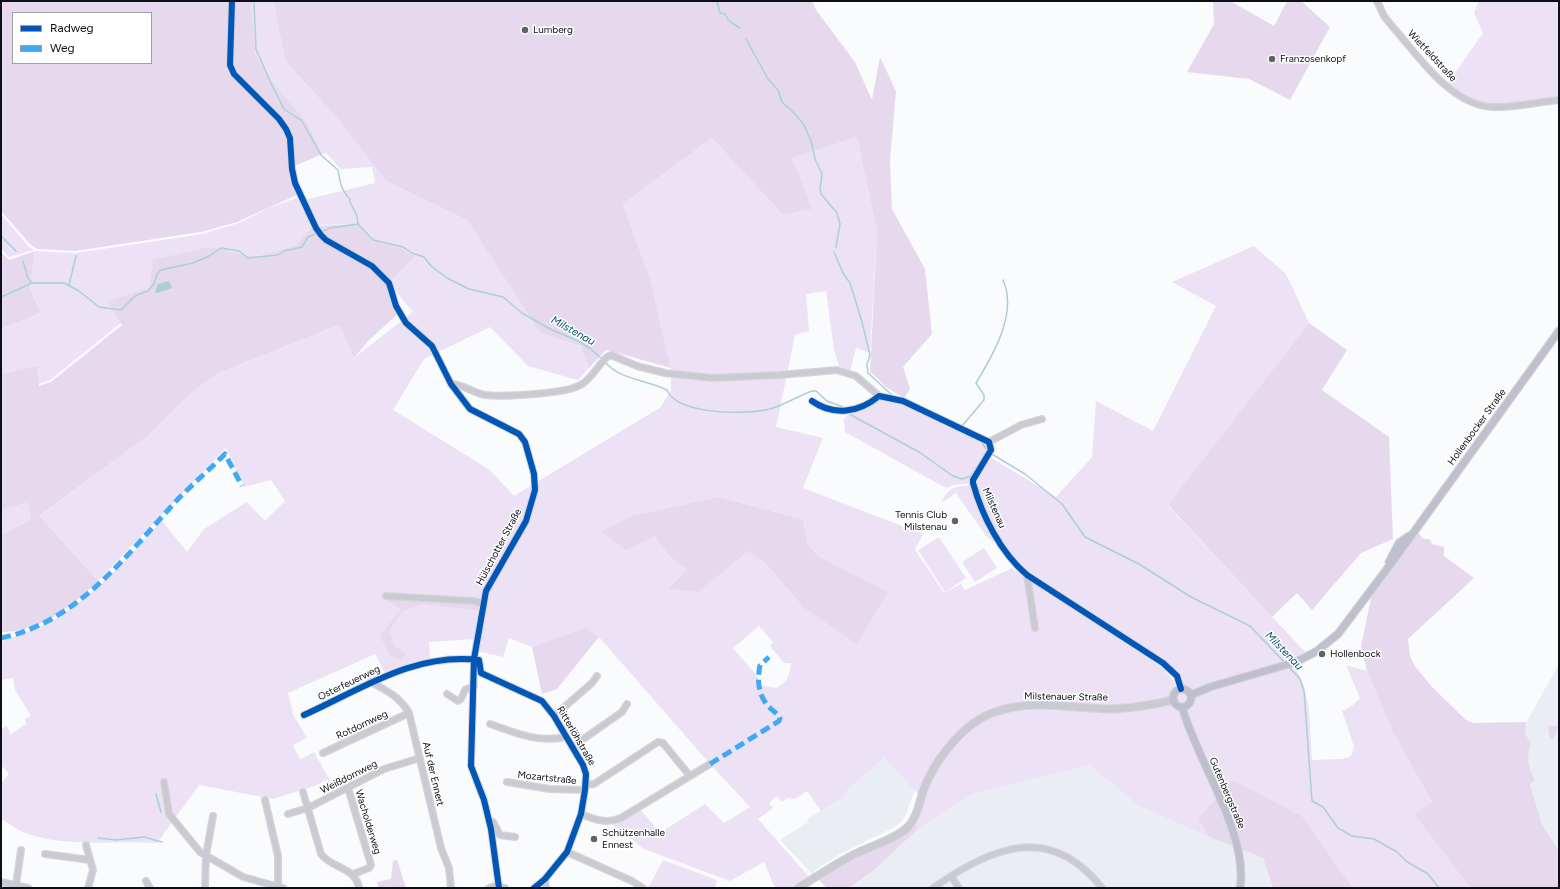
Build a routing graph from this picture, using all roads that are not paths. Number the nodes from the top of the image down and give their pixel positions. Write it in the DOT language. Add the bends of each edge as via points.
graph roads {
  1 [pos="232,1"];
  2 [pos="1377,1"];
  3 [pos="1559,100"];
  4 [pos="1559,331"];
  5 [pos="451,384"];
  6 [pos="879,396"];
  7 [pos="812,401"];
  8 [pos="1042,419"];
  9 [pos="989,442"];
  10 [pos="1027,575"];
  11 [pos="386,596"];
  12 [pos="482,603"];
  13 [pos="1036,628"];
  14 [pos="474,659"];
  15 [pos="597,676"];
  16 [pos="371,682"];
  17 [pos="474,686"];
  18 [pos="1181,688"];
  19 [pos="447,694"];
  20 [pos="1191,695"];
  21 [pos="1173,700"];
  22 [pos="627,704"];
  23 [pos="1182,707"];
  24 [pos="409,713"];
  25 [pos="304,715"];
  26 [pos="554,716"];
  27 [pos="490,724"];
  28 [pos="565,737"];
  29 [pos="572,747"];
  30 [pos="323,753"];
  31 [pos="420,758"];
  32 [pos="710,764"];
  33 [pos="690,776"];
  34 [pos="164,782"];
  35 [pos="507,782"];
  36 [pos="348,788"];
  37 [pos="586,788"];
  38 [pos="302,792"];
  39 [pos="265,800"];
  40 [pos="308,808"];
  41 [pos="288,814"];
  42 [pos="581,814"];
  43 [pos="213,816"];
  44 [pos="489,821"];
  45 [pos="515,837"];
  46 [pos="86,845"];
  47 [pos="21,850"];
  48 [pos="567,852"];
  49 [pos="44,854"];
  50 [pos="206,855"];
  51 [pos="90,860"];
  52 [pos="353,874"];
  53 [pos="950,876"];
  54 [pos="545,880"];
  55 [pos="146,881"];
  56 [pos="1,882"];
  57 [pos="16,885"];
  58 [pos="280,887"];
  59 [pos="28,888"];
  60 [pos="88,888"];
  61 [pos="150,888"];
  62 [pos="205,888"];
  63 [pos="359,888"];
  64 [pos="451,888"];
  65 [pos="489,888"];
  66 [pos="501,888"];
  67 [pos="534,888"];
  68 [pos="546,888"];
  69 [pos="643,888"];
  70 [pos="798,888"];
  71 [pos="933,888"];
  72 [pos="959,888"];
  73 [pos="1102,888"];
  74 [pos="1240,888"];
  1 -- 5 [label="street, Hülschotter Straße" via="230,65 234,74 286,129 290,138 295,183 316,228 326,240 372,266 389,283 396,306 406,323 432,346"];
  2 -- 3 [label="street, Wietfeldstraße" via="1392,26 1446,86 1462,97 1491,106"];
  4 -- 20 [label="main road, Hollenbocker Straße" via="1338,634 1317,651 1286,665 1216,685"];
  5 -- 6 [label="street" via="486,395 509,396 550,392 581,385 607,357 611,356 665,373 713,378 837,370 856,376"];
  5 -- 12 [label="street, Hülschotter Straße" via="470,409 520,434 525,442 534,474 536,490 526,521 490,580"];
  6 -- 7 [label="street" via="850,411 818,406"];
  6 -- 9 [label="street" via="903,401"];
  8 -- 9 [label="street" via="1021,424"];
  9 -- 10 [label="street, Milstenau" via="991,450 973,481 976,494 990,527"];
  10 -- 13 [label="street"];
  10 -- 18 [label="street, Milstenau" via="1163,663 1177,676"];
  11 -- 12 [label="street"];
  12 -- 14 [label="street, Hülschotter Straße"];
  14 -- 16 [label="street, Osterfeuerweg" via="421,663"];
  14 -- 17 [label="street, Hülschotter Straße"];
  14 -- 26 [label="street, Ritterlöhstraße" via="479,660 481,673 542,701"];
  15 -- 26 [label="street, Ritterlöhstraße"];
  16 -- 24 [label="street, Auf der Ennert" via="394,695"];
  16 -- 25 [label="street, Osterfeuerweg"];
  17 -- 19 [label="street" via="465,690 458,702"];
  17 -- 44 [label="street, Hülschotter Straße" via="471,766"];
  18 -- 20 [label="main road"];
  18 -- 21 [label="main road" via="1174,693"];
  20 -- 23 [label="main road" via="1190,704"];
  21 -- 23 [label="main road" via="1176,705"];
  21 -- 70 [label="street, Milstenauer Straße" via="1122,708 1027,705 1004,709 983,717 966,729 942,758 926,785 914,819 905,829 844,860"];
  22 -- 29 [label="street, Ritterlöhstraße" via="622,712"];
  23 -- 74 [label="main road, Gutenbergstraße" via="1193,740 1233,831 1242,876"];
  24 -- 30 [label="street, Rotdornweg"];
  24 -- 31 [label="street, Auf der Ennert"];
  26 -- 28 [label="street, Ritterlöhstraße"];
  27 -- 28 [label="street" via="525,737 551,740"];
  28 -- 29 [label="street, Ritterlöhstraße"];
  29 -- 37 [label="street, Ritterlöhstraße" via="583,765"];
  31 -- 36 [label="street, Weißdornweg" via="384,769"];
  31 -- 64 [label="street, Auf der Ennert" via="441,848 449,868"];
  32 -- 33 [label="street"];
  33 -- 37 [label="street" via="663,743 658,742"];
  33 -- 42 [label="street" via="613,822 606,823"];
  34 -- 50 [label="street" via="167,808 172,819"];
  35 -- 37 [label="street, Mozartstraße" via="550,789"];
  36 -- 40 [label="street, Weißdornweg"];
  36 -- 52 [label="street, Wacholderweg" via="371,865 364,872"];
  37 -- 42 [label="street, Ritterlöhstraße"];
  38 -- 40 [label="street"];
  39 -- 58 [label="street" via="278,856"];
  40 -- 41 [label="street, Weißdornweg"];
  40 -- 52 [label="street" via="324,859"];
  42 -- 48 [label="street, Ritterlöhstraße"];
  43 -- 50 [label="street"];
  44 -- 45 [label="street, Hülschotter Straße" via="493,822 500,835"];
  44 -- 66 [label="street, Hülschotter Straße"];
  46 -- 51 [label="street"];
  47 -- 57 [label="street"];
  48 -- 54 [label="street, Ritterlöhstraße"];
  48 -- 69 [label="street"];
  49 -- 51 [label="street"];
  50 -- 58 [label="street" via="255,881"];
  50 -- 62 [label="street"];
  51 -- 60 [label="street" via="93,870"];
  52 -- 63 [label="street"];
  53 -- 71 [label="street"];
  53 -- 72 [label="street"];
  53 -- 73 [label="street" via="995,853 1014,848 1038,848 1057,853 1075,862"];
  54 -- 67 [label="street, Ritterlöhstraße"];
  54 -- 68 [label="street"];
  55 -- 61 [label="street"];
  56 -- 57 [label="street"];
  57 -- 59 [label="street"];
  65 -- 66 [label="street"];
}
